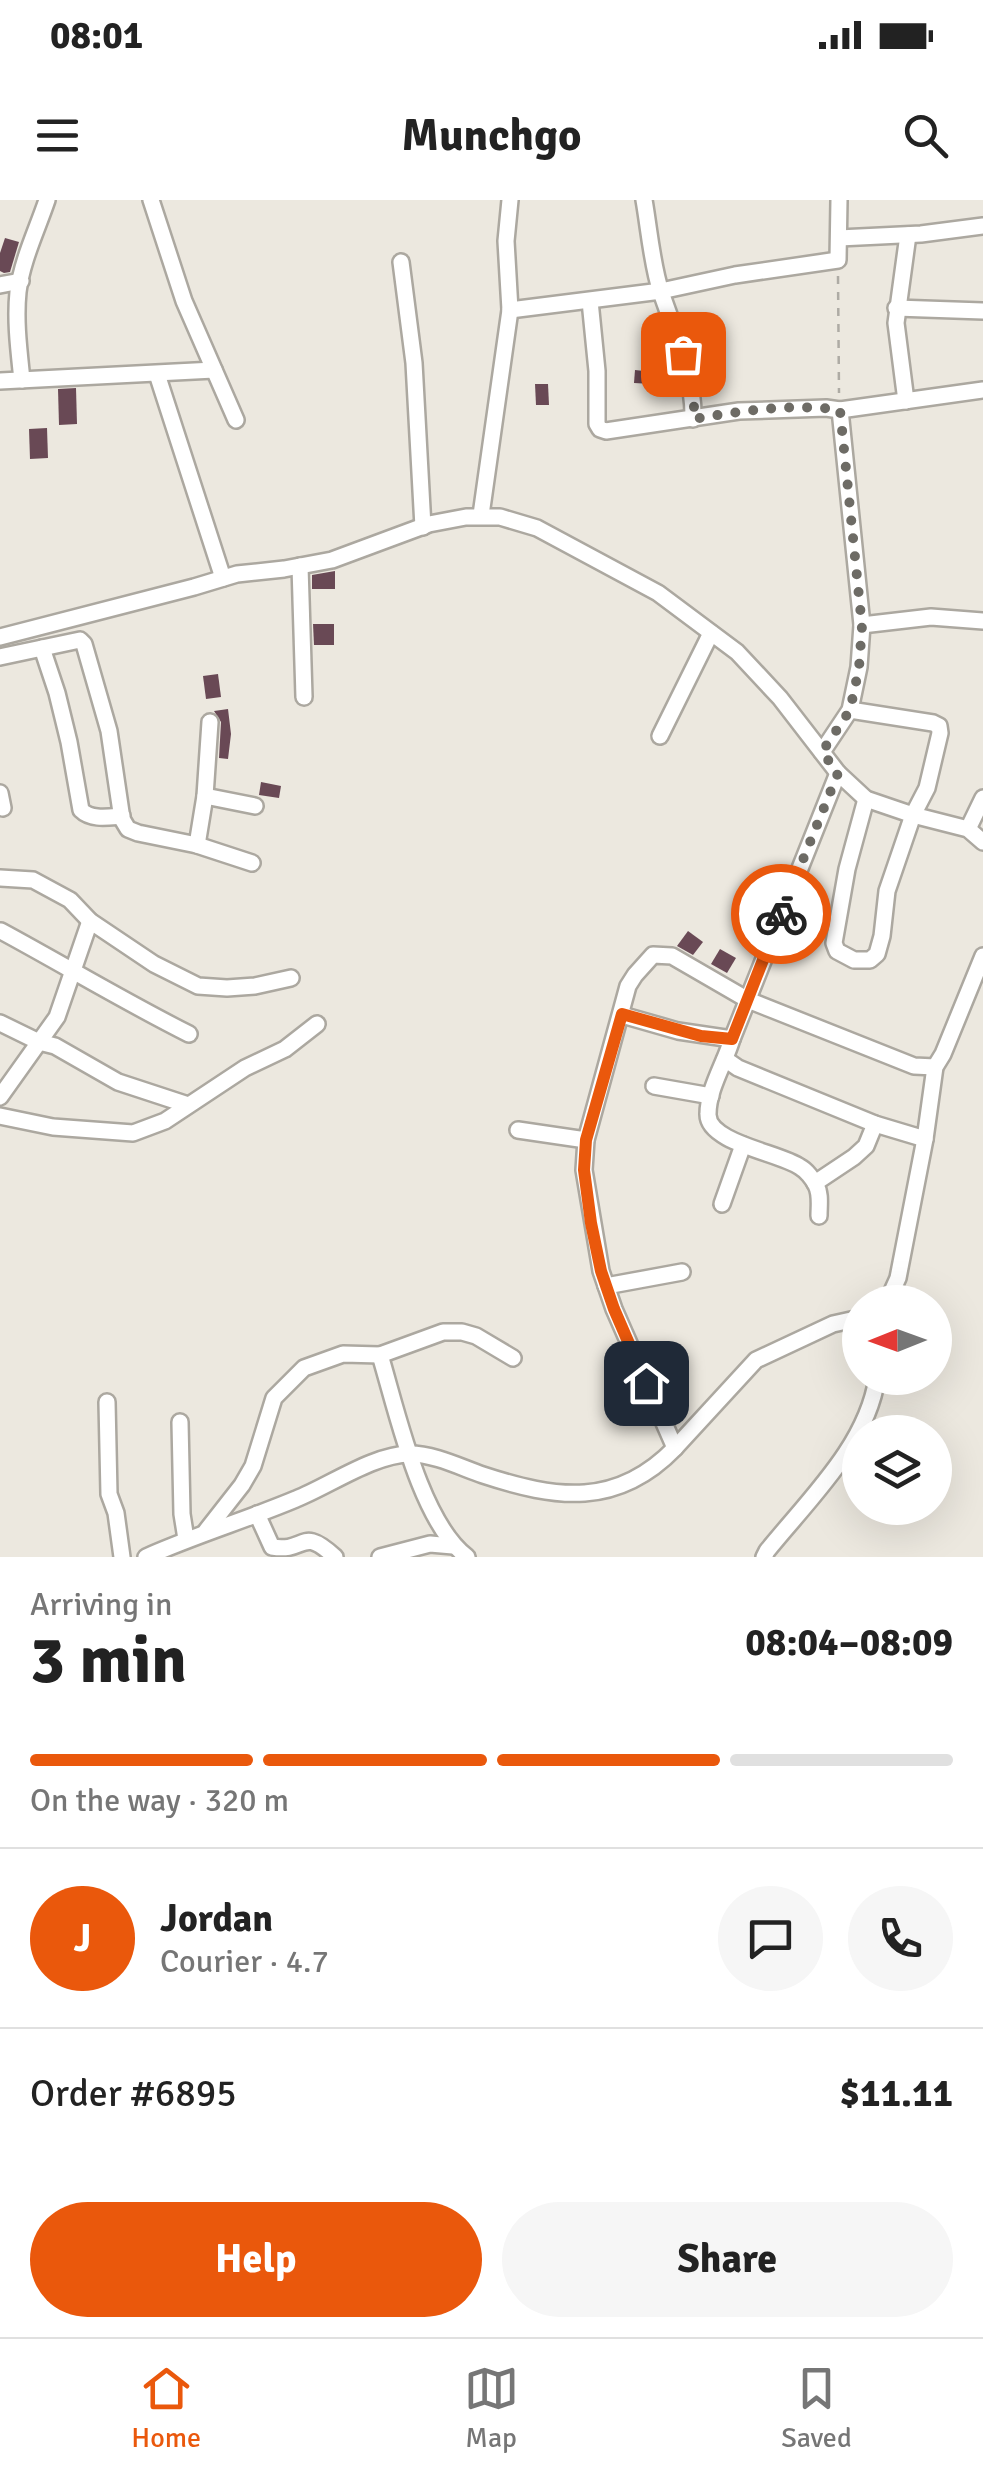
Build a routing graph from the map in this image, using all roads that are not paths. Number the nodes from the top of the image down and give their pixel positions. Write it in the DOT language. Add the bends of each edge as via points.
graph roads {
  1 [pos="47,200"];
  2 [pos="151,200"];
  3 [pos="510,200"];
  4 [pos="644,200"];
  5 [pos="839,200"];
  6 [pos="983,226"];
  7 [pos="908,235"];
  8 [pos="839,238"];
  9 [pos="401,262"];
  10 [pos="20,282"];
  11 [pos="0,285"];
  12 [pos="660,291"];
  13 [pos="590,301"];
  14 [pos="896,308"];
  15 [pos="510,310"];
  16 [pos="983,311"];
  17 [pos="214,370"];
  18 [pos="157,374"];
  19 [pos="22,380"];
  20 [pos="0,382"];
  21 [pos="983,390"];
  22 [pos="906,402"];
  23 [pos="840,410"];
  24 [pos="694,419"];
  25 [pos="236,420"];
  26 [pos="482,516"];
  27 [pos="423,526"];
  28 [pos="300,566"];
  29 [pos="224,578"];
  30 [pos="983,621"];
  31 [pos="862,626"];
  32 [pos="711,633"];
  33 [pos="0,638"];
  34 [pos="42,648"];
  35 [pos="0,657"];
  36 [pos="304,698"];
  37 [pos="850,710"];
  38 [pos="210,722"];
  39 [pos="660,736"];
  40 [pos="822,752"];
  41 [pos="838,773"];
  42 [pos="205,796"];
  43 [pos="983,798"];
  44 [pos="866,799"];
  45 [pos="255,806"];
  46 [pos="913,815"];
  47 [pos="122,816"];
  48 [pos="968,829"];
  49 [pos="983,842"];
  50 [pos="197,845"];
  51 [pos="252,863"];
  52 [pos="0,878"];
  53 [pos="90,921"];
  54 [pos="1,931"];
  55 [pos="983,956"];
  56 [pos="74,970"];
  57 [pos="291,978"];
  58 [pos="748,1000"];
  59 [pos="622,1014"];
  60 [pos="0,1024"];
  61 [pos="317,1024"];
  62 [pos="189,1034"];
  63 [pos="732,1039"];
  64 [pos="39,1042"];
  65 [pos="725,1059"];
  66 [pos="935,1067"];
  67 [pos="654,1086"];
  68 [pos="0,1096"];
  69 [pos="711,1096"];
  70 [pos="188,1106"];
  71 [pos="0,1116"];
  72 [pos="874,1124"];
  73 [pos="518,1130"];
  74 [pos="925,1139"];
  75 [pos="586,1140"];
  76 [pos="743,1145"];
  77 [pos="815,1183"];
  78 [pos="722,1204"];
  79 [pos="819,1216"];
  80 [pos="682,1272"];
  81 [pos="895,1285"];
  82 [pos="606,1286"];
  83 [pos="842,1322"];
  84 [pos="380,1354"];
  85 [pos="513,1358"];
  86 [pos="875,1395"];
  87 [pos="107,1402"];
  88 [pos="180,1422"];
  89 [pos="675,1448"];
  90 [pos="409,1454"];
  91 [pos="257,1514"];
  92 [pos="206,1532"];
  93 [pos="186,1539"];
  94 [pos="453,1546"];
  95 [pos="122,1557"];
  96 [pos="146,1557"];
  97 [pos="335,1557"];
  98 [pos="380,1557"];
  99 [pos="467,1557"];
  100 [pos="764,1557"];
  1 -- 10 [label="street"];
  2 -- 17 [label="street"];
  3 -- 15 [label="street"];
  4 -- 12 [label="street"];
  5 -- 8 [label="street"];
  6 -- 7 [label="street"];
  7 -- 8 [label="street"];
  7 -- 14 [label="street"];
  8 -- 12 [label="street" via="838,260"];
  9 -- 27 [label="street"];
  10 -- 11 [label="street"];
  10 -- 19 [label="street"];
  12 -- 13 [label="street"];
  12 -- 24 [label="street" via="683,354"];
  13 -- 15 [label="street"];
  13 -- 24 [label="street" via="600,429"];
  14 -- 16 [label="street"];
  14 -- 22 [label="street"];
  15 -- 26 [label="street"];
  17 -- 18 [label="street"];
  17 -- 25 [label="street"];
  18 -- 19 [label="street"];
  18 -- 29 [label="street"];
  19 -- 20 [label="street"];
  21 -- 22 [label="street"];
  22 -- 23 [label="street"];
  23 -- 24 [label="street"];
  23 -- 31 [label="street"];
  26 -- 27 [label="street"];
  26 -- 32 [label="street" via="565,542 658,593"];
  27 -- 28 [label="street"];
  28 -- 29 [label="street"];
  28 -- 36 [label="street"];
  29 -- 33 [label="street"];
  30 -- 31 [label="street" via="931,617"];
  31 -- 37 [label="street"];
  32 -- 39 [label="street"];
  32 -- 40 [label="street" via="780,698"];
  34 -- 35 [label="street"];
  34 -- 47 [label="street" via="81,810"];
  34 -- 47 [label="street" via="84,644 109,731"];
  37 -- 40 [label="street"];
  37 -- 46 [label="street" via="939,726 928,788"];
  38 -- 42 [label="street"];
  40 -- 41 [label="street"];
  41 -- 44 [label="street"];
  41 -- 58 [label="street"];
  42 -- 45 [label="street"];
  42 -- 50 [label="street"];
  43 -- 48 [label="street"];
  44 -- 46 [label="street"];
  44 -- 46 [label="street" via="834,943 836,952 854,960 877,954 887,891"];
  46 -- 48 [label="street"];
  47 -- 50 [label="street" via="138,834"];
  48 -- 49 [label="street"];
  50 -- 51 [label="street"];
  52 -- 53 [label="street" via="34,880 70,900"];
  53 -- 56 [label="street"];
  53 -- 57 [label="street" via="198,986"];
  54 -- 56 [label="street"];
  55 -- 66 [label="street"];
  56 -- 62 [label="street"];
  56 -- 64 [label="street" via="57,1017"];
  58 -- 59 [label="street" via="672,956 653,956 628,986"];
  58 -- 63 [label="street"];
  58 -- 66 [label="street" via="914,1066"];
  59 -- 63 [label="street"];
  59 -- 75 [label="street"];
  60 -- 64 [label="street"];
  61 -- 70 [label="street"];
  63 -- 65 [label="street"];
  64 -- 68 [label="street"];
  64 -- 70 [label="street" via="118,1082"];
  65 -- 69 [label="street"];
  65 -- 72 [label="street"];
  66 -- 74 [label="street"];
  67 -- 69 [label="street"];
  69 -- 76 [label="street" via="714,1130"];
  70 -- 71 [label="street" via="133,1133"];
  72 -- 74 [label="street"];
  72 -- 77 [label="street" via="866,1146"];
  73 -- 75 [label="street"];
  74 -- 81 [label="street"];
  75 -- 82 [label="street" via="591,1223"];
  76 -- 77 [label="street" via="802,1167"];
  76 -- 78 [label="street"];
  77 -- 79 [label="street"];
  80 -- 82 [label="street"];
  82 -- 89 [label="street"];
  83 -- 89 [label="street" via="756,1360"];
  84 -- 85 [label="street" via="462,1332"];
  84 -- 90 [label="street"];
  84 -- 92 [label="street" via="344,1354 304,1368 288,1383 274,1398 253,1466"];
  86 -- 100 [label="street" via="851,1448"];
  87 -- 95 [label="street" via="110,1494"];
  88 -- 93 [label="street"];
  89 -- 90 [label="street" via="629,1483 567,1495"];
  90 -- 91 [label="street" via="372,1462"];
  90 -- 94 [label="street"];
  91 -- 92 [label="street"];
  91 -- 97 [label="street" via="272,1548 310,1540"];
  92 -- 93 [label="street"];
  93 -- 96 [label="street"];
  94 -- 98 [label="street" via="430,1544"];
  94 -- 99 [label="street"];
}
